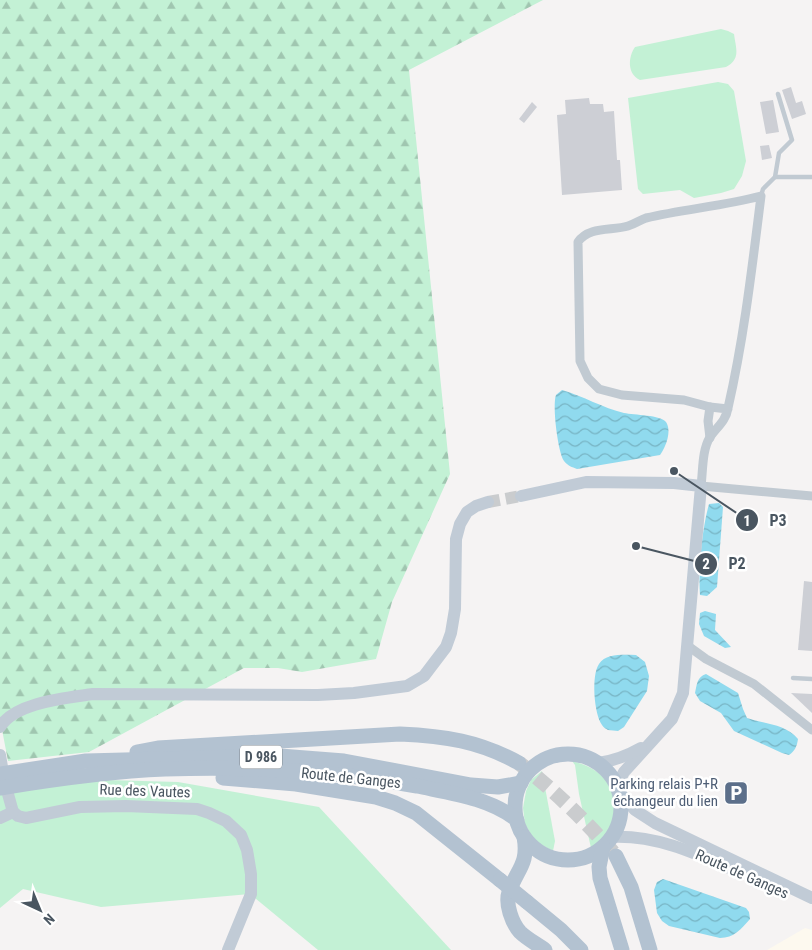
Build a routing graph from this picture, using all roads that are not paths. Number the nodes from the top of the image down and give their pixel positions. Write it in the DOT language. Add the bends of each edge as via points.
graph roads {
  1 [pos="778,94"];
  2 [pos="775,177"];
  3 [pos="812,177"];
  4 [pos="761,196"];
  5 [pos="710,407"];
  6 [pos="728,409"];
  7 [pos="710,438"];
  8 [pos="701,486"];
  9 [pos="521,496"];
  10 [pos="812,496"];
  11 [pos="488,502"];
  12 [pos="688,646"];
  13 [pos="793,678"];
  14 [pos="812,679"];
  15 [pos="0,727"];
  16 [pos="812,730"];
  17 [pos="648,744"];
  18 [pos="86,761"];
  19 [pos="598,763"];
  20 [pos="519,764"];
  21 [pos="1,766"];
  22 [pos="164,769"];
  23 [pos="521,782"];
  24 [pos="618,789"];
  25 [pos="4,791"];
  26 [pos="13,812"];
  27 [pos="0,818"];
  28 [pos="516,820"];
  29 [pos="524,837"];
  30 [pos="610,847"];
  31 [pos="812,898"];
  32 [pos="812,906"];
  33 [pos="228,950"];
  34 [pos="545,950"];
  35 [pos="581,950"];
  36 [pos="622,950"];
  37 [pos="650,950"];
  1 -- 2 [label="lane" via="792,140 779,153"];
  2 -- 3 [label="lane"];
  2 -- 4 [label="lane" via="763,189"];
  4 -- 5 [label="street" via="732,204 644,218 628,226 583,235 578,242 580,361 588,378 599,389 622,395 684,400"];
  4 -- 6 [label="street" via="744,335"];
  5 -- 6 [label="street"];
  5 -- 7 [label="street"];
  6 -- 7 [label="street" via="724,421"];
  7 -- 8 [label="street" via="705,450"];
  8 -- 9 [label="street" via="586,482"];
  8 -- 10 [label="street"];
  8 -- 12 [label="street"];
  11 -- 15 [label="street" via="467,512 460,524 456,539 455,609 446,648 424,676 407,686 318,695 93,694 60,698 29,707 9,716"];
  12 -- 16 [label="street" via="754,684"];
  12 -- 17 [label="street" via="679,705 672,719"];
  13 -- 14 [label="lane"];
  17 -- 19 [label="street" via="628,755"];
  17 -- 24 [label="street" via="624,772"];
  18 -- 20 [label="main road" via="158,748 400,734 465,741 487,747"];
  18 -- 21 [label="main road, Route de Ganges / D 986"];
  18 -- 23 [label="main road, Route de Ganges / D 986" via="280,756 344,761 471,785 498,786"];
  19 -- 23 [label="main road" via="574,754 552,756 533,768"];
  19 -- 24 [label="main road" via="609,772"];
  22 -- 25 [label="main road, Route de Ganges / D 986" via="67,777"];
  22 -- 28 [label="main road, Route de Ganges / D 986" via="264,769 360,777 453,793 508,813"];
  22 -- 35 [label="main road, bridge" via="296,784 395,803 416,813 561,930"];
  23 -- 28 [label="main road" via="515,801"];
  24 -- 30 [label="main road" via="622,808"];
  24 -- 31 [label="street, Route de Ganges" via="635,810 655,823"];
  25 -- 26 [label="street"];
  26 -- 27 [label="street"];
  26 -- 33 [label="street, Rue des Vautes" via="26,818 80,807 184,808 203,810 226,821 241,835 251,874 250,894"];
  28 -- 29 [label="main road"];
  29 -- 30 [label="main road" via="534,848 561,860 576,860"];
  29 -- 34 [label="main road" via="526,855 508,893 509,908 519,931"];
  30 -- 32 [label="street, Route de Ganges" via="628,836 674,845"];
  30 -- 36 [label="main road" via="599,867 600,878"];
  30 -- 37 [label="main road" via="631,887"];
}
